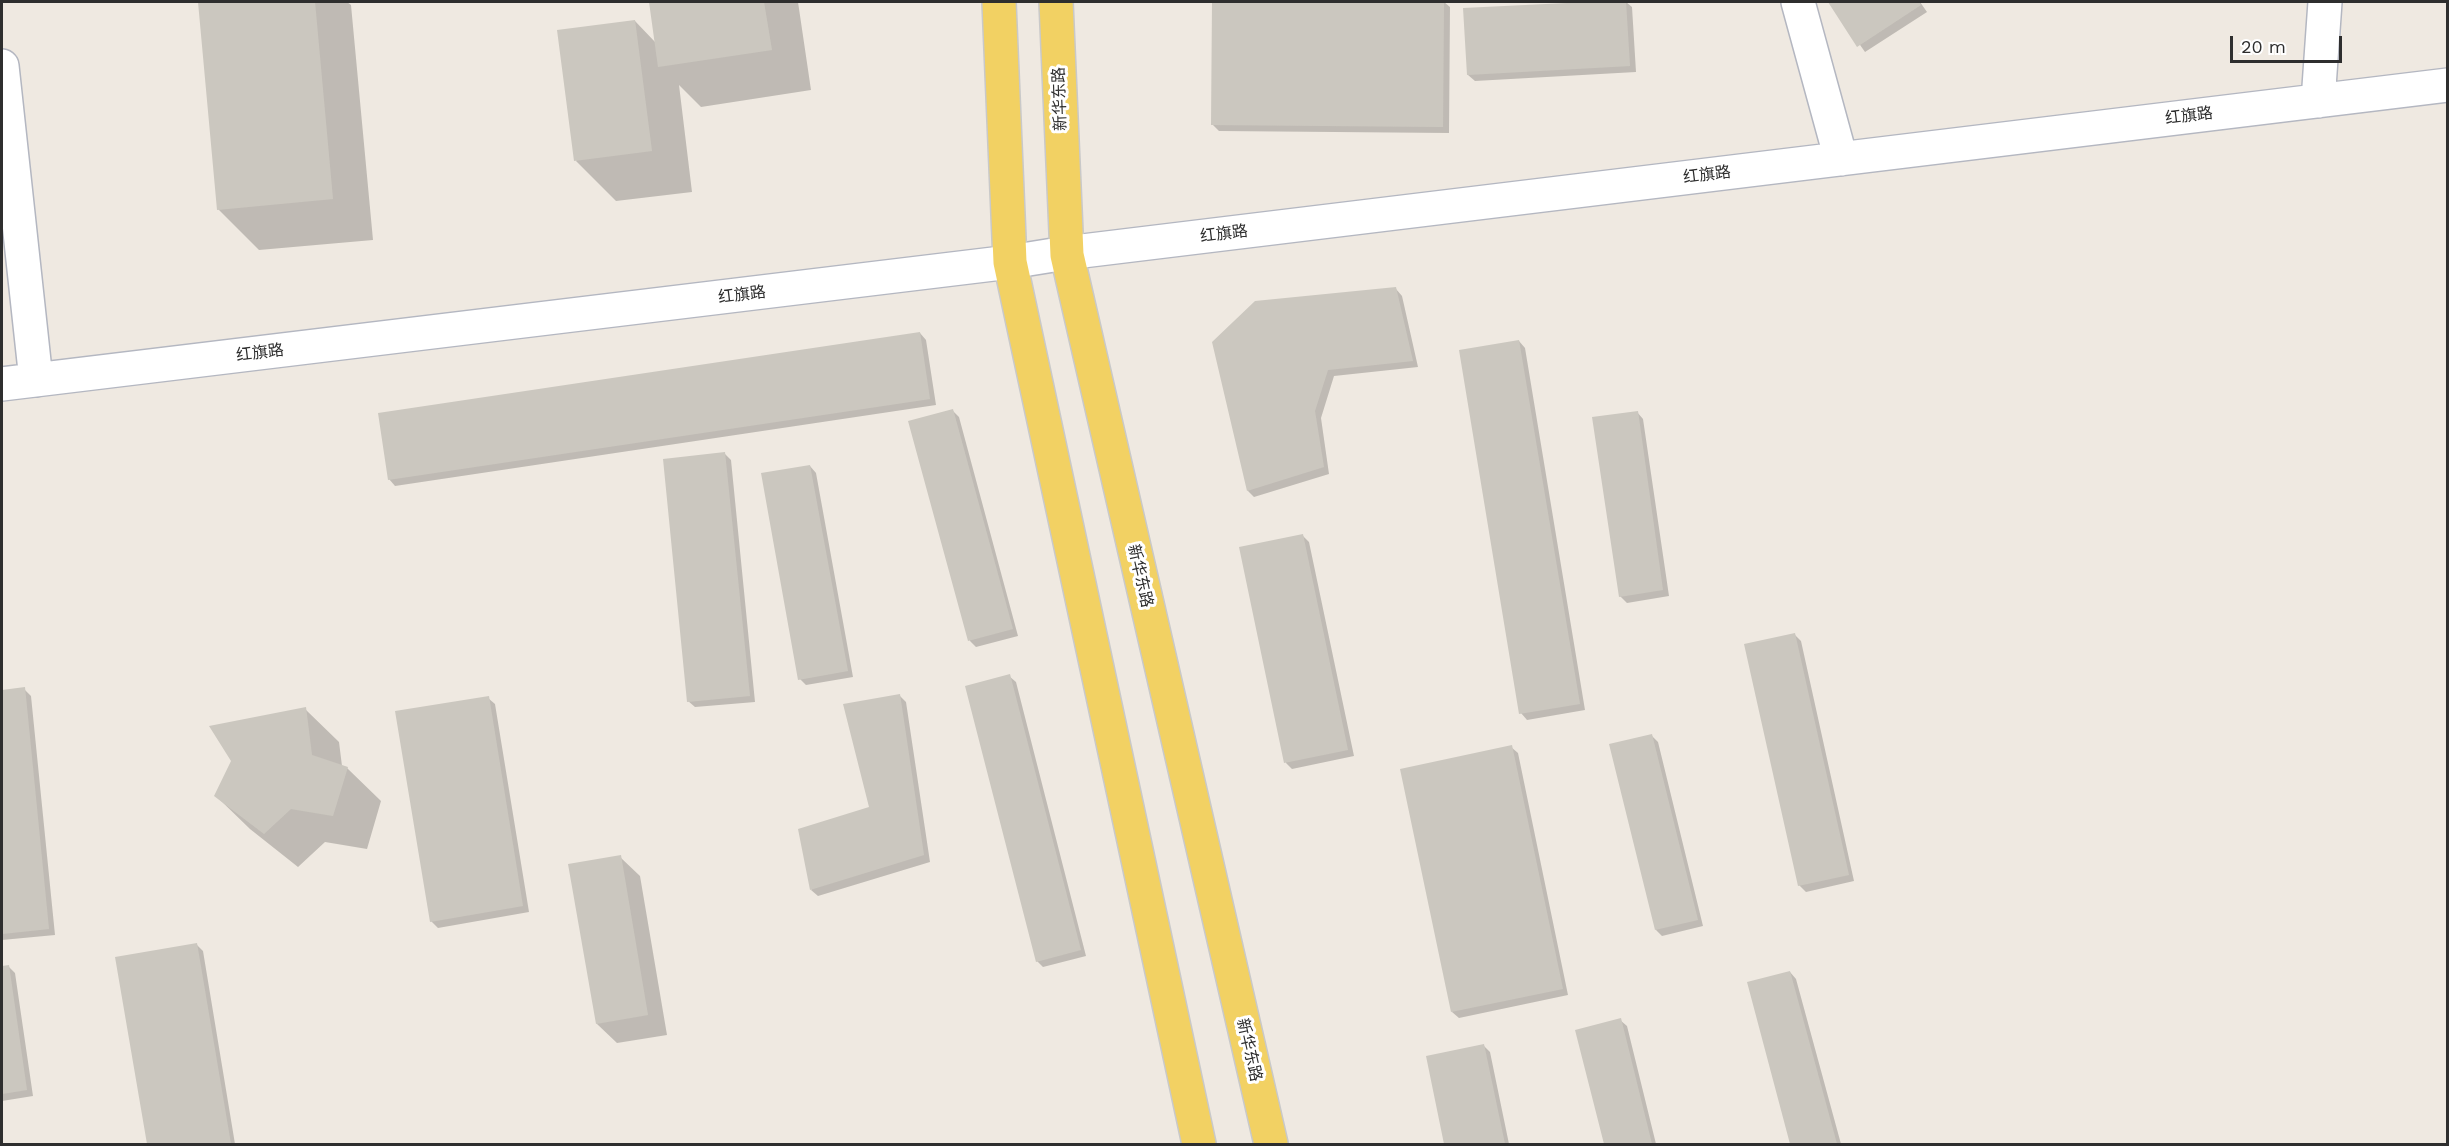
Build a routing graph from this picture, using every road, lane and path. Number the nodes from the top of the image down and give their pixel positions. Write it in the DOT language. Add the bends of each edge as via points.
graph roads {
  1 [pos="999,2"];
  2 [pos="1056,2"];
  3 [pos="1798,2"];
  4 [pos="2325,2"];
  5 [pos="2,66"];
  6 [pos="2448,85"];
  7 [pos="2318,100"];
  8 [pos="1841,159"];
  9 [pos="1066,254"];
  10 [pos="1010,262"];
  11 [pos="36,380"];
  12 [pos="2,384"];
  13 [pos="1199,1144"];
  14 [pos="1271,1144"];
  1 -- 10 [label="main road"];
  2 -- 9 [label="main road, 新华东路"];
  3 -- 8 [label="street"];
  4 -- 7 [label="street"];
  5 -- 11 [label="street"];
  6 -- 7 [label="street, 红旗路"];
  7 -- 8 [label="street, 红旗路"];
  8 -- 9 [label="street, 红旗路"];
  9 -- 10 [label="street, 红旗路"];
  9 -- 14 [label="main road, 新华东路"];
  10 -- 11 [label="street, 红旗路"];
  10 -- 13 [label="main road"];
  11 -- 12 [label="street, 红旗路"];
}
